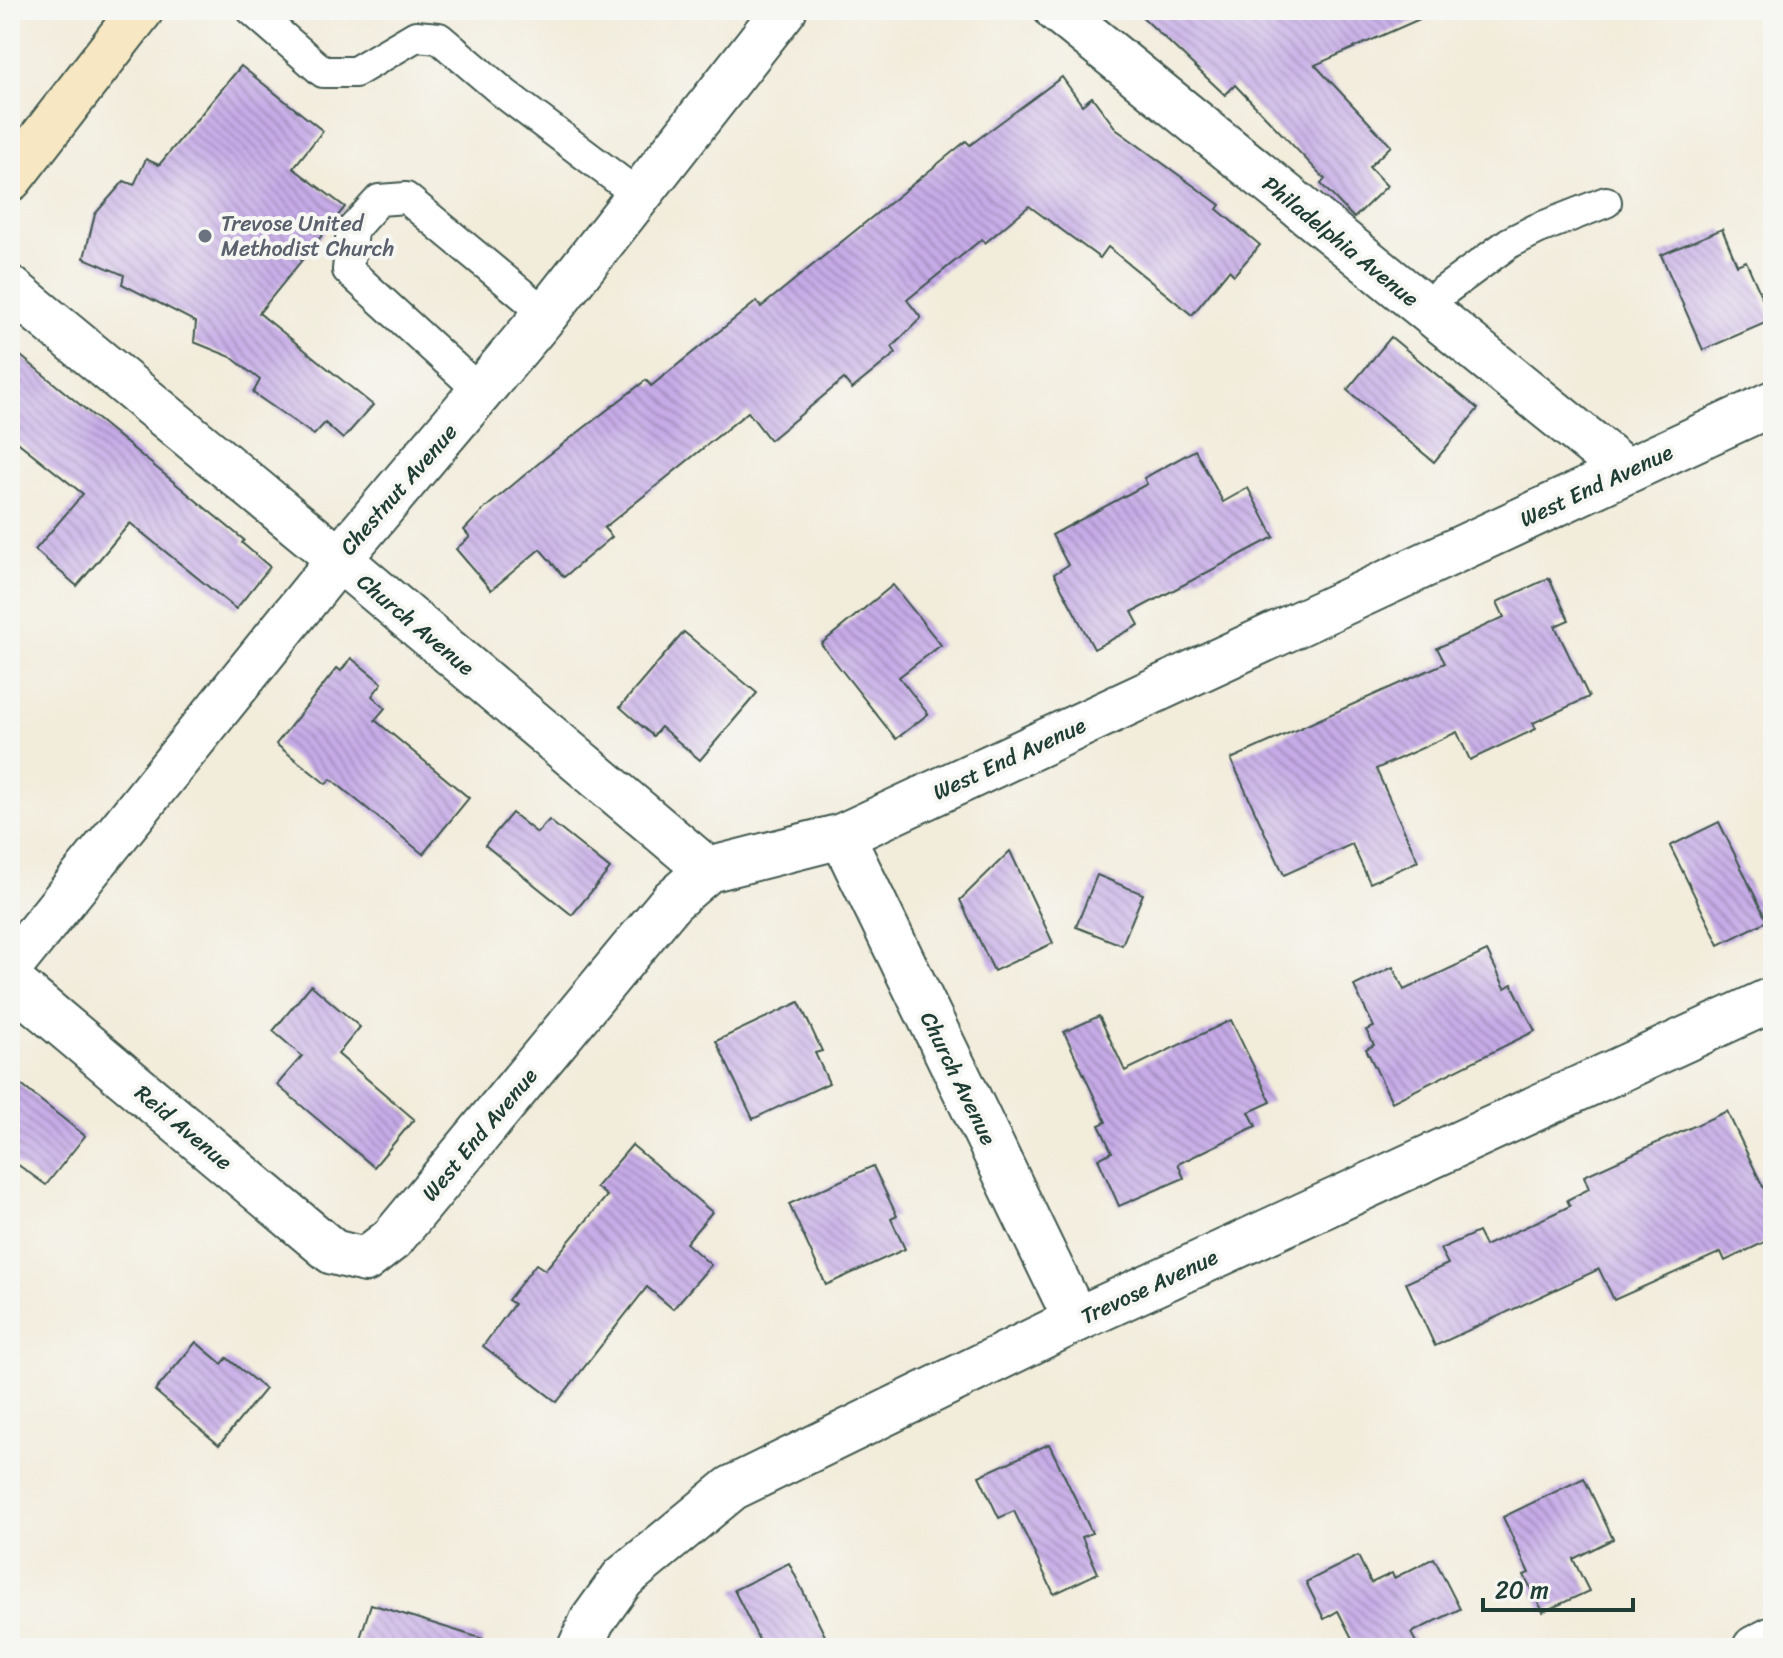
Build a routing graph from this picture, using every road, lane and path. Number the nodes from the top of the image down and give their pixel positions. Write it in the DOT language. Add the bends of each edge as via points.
graph roads {
  1 [pos="141,10"];
  2 [pos="252,10"];
  3 [pos="784,10"];
  4 [pos="1057,10"];
  5 [pos="10,179"];
  6 [pos="637,194"];
  7 [pos="1606,202"];
  8 [pos="10,288"];
  9 [pos="1422,307"];
  10 [pos="546,314"];
  11 [pos="481,392"];
  12 [pos="1770,412"];
  13 [pos="1626,471"];
  14 [pos="339,559"];
  15 [pos="842,836"];
  16 [pos="708,870"];
  17 [pos="10,967"];
  18 [pos="10,981"];
  19 [pos="1773,999"];
  20 [pos="365,1260"];
  21 [pos="1076,1320"];
  22 [pos="1773,1639"];
  23 [pos="580,1648"];
  24 [pos="1755,1648"];
  1 -- 5 [label="street"];
  2 -- 6 [label="lane" via="323,72 355,72 416,36 439,38"];
  3 -- 6 [label="street, Chestnut Avenue"];
  4 -- 9 [label="street, Philadelphia Avenue"];
  6 -- 10 [label="street, Chestnut Avenue"];
  7 -- 9 [label="lane" via="1509,243"];
  8 -- 14 [label="street, Church Avenue"];
  9 -- 13 [label="street, Philadelphia Avenue"];
  10 -- 11 [label="street, Chestnut Avenue"];
  10 -- 11 [label="lane" via="406,198 379,200 352,230 348,270"];
  11 -- 14 [label="street, Chestnut Avenue"];
  12 -- 13 [label="street, West End Avenue"];
  13 -- 15 [label="street, West End Avenue"];
  14 -- 16 [label="street, Church Avenue"];
  14 -- 17 [label="street, Chestnut Avenue"];
  15 -- 16 [label="street, West End Avenue"];
  15 -- 21 [label="street, Church Avenue"];
  16 -- 20 [label="street, West End Avenue" via="672,901 392,1239"];
  18 -- 20 [label="street, Reid Avenue" via="333,1252"];
  19 -- 21 [label="street, Trevose Avenue"];
  21 -- 23 [label="street, Trevose Avenue" via="732,1488 623,1578"];
  22 -- 24 [label="street"];
}
